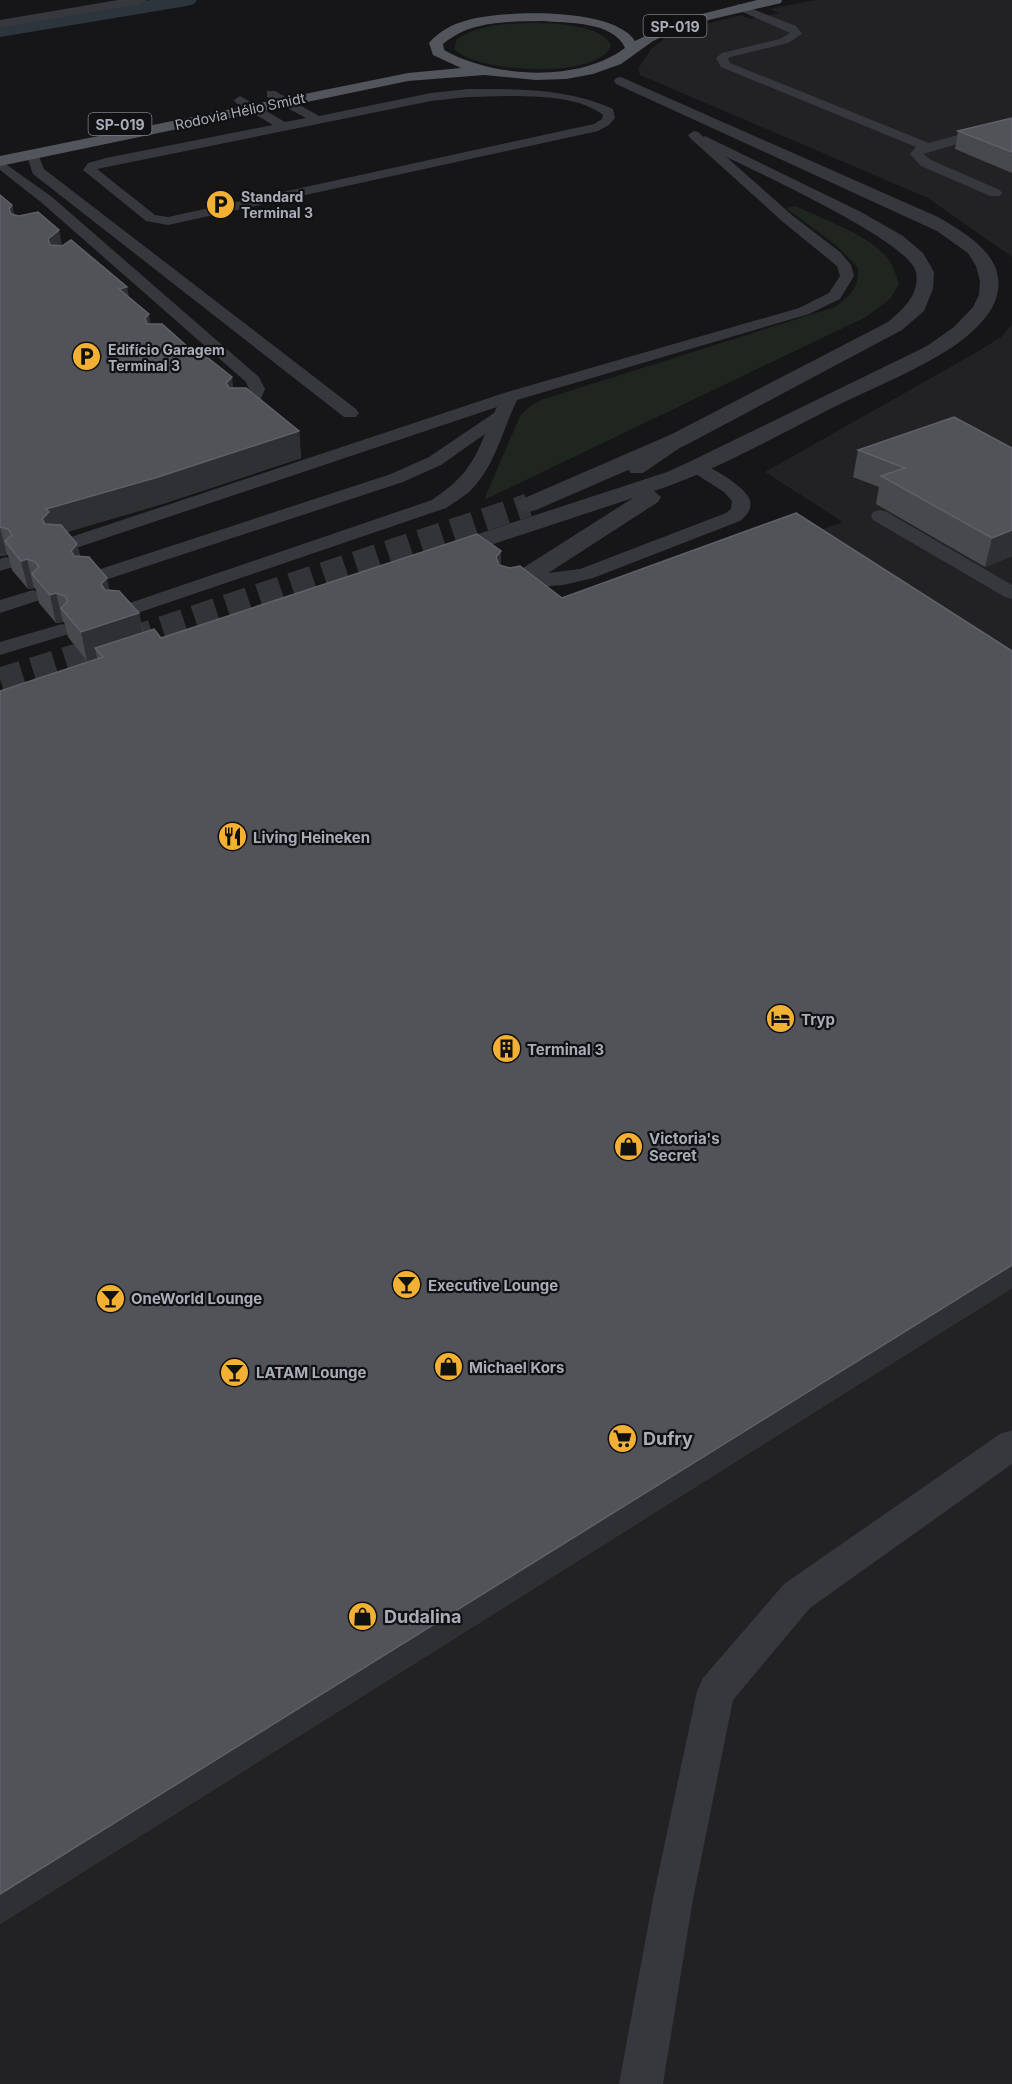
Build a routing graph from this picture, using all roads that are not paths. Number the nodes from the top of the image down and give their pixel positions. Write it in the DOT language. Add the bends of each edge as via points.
graph roads {
  1 [pos="141,0"];
  2 [pos="776,0"];
  3 [pos="740,7"];
  4 [pos="721,11"];
  5 [pos="661,17"];
  6 [pos="622,18"];
  7 [pos="571,19"];
  8 [pos="0,24"];
  9 [pos="632,49"];
  10 [pos="408,63"];
  11 [pos="609,65"];
  12 [pos="481,70"];
  13 [pos="621,81"];
  14 [pos="271,94"];
  15 [pos="240,100"];
  16 [pos="286,102"];
  17 [pos="254,108"];
  18 [pos="318,120"];
  19 [pos="1012,124"];
  20 [pos="286,126"];
  21 [pos="685,129"];
  22 [pos="928,147"];
  23 [pos="0,148"];
  24 [pos="32,154"];
  25 [pos="0,162"];
  26 [pos="995,193"];
  27 [pos="47,200"];
  28 [pos="50,225"];
  29 [pos="93,241"];
  30 [pos="80,252"];
  31 [pos="185,319"];
  32 [pos="171,333"];
  33 [pos="510,397"];
  34 [pos="240,410"];
  35 [pos="350,413"];
  36 [pos="499,417"];
  37 [pos="680,439"];
  38 [pos="697,467"];
  39 [pos="637,469"];
  40 [pos="675,477"];
  41 [pos="528,505"];
  42 [pos="879,516"];
  43 [pos="60,547"];
  44 [pos="424,559"];
  45 [pos="89,579"];
  46 [pos="513,585"];
  47 [pos="1012,593"];
  48 [pos="33,596"];
  49 [pos="0,607"];
  50 [pos="118,613"];
  51 [pos="62,630"];
  52 [pos="0,649"];
  53 [pos="1012,1445"];
  54 [pos="641,2084"];
  1 -- 8 [label="street"];
  2 -- 3 [label="main road, SP-019"];
  3 -- 4 [label="main road, SP-019"];
  3 -- 22 [label="lane" via="792,28 797,34 784,41 726,55 722,58 726,65"];
  4 -- 5 [label="main road, SP-019"];
  4 -- 9 [label="main road, SP-019" via="658,32"];
  6 -- 7 [label="main road, SP-019"];
  7 -- 9 [label="main road, SP-019" via="617,31 631,42"];
  7 -- 12 [label="main road, SP-019" via="512,18 473,24 444,34 436,43 433,54"];
  9 -- 11 [label="main road, SP-019" via="625,58"];
  10 -- 14 [label="main road, Rodovia Hélio Smidt / SP-019"];
  11 -- 12 [label="main road, SP-019" via="549,75"];
  11 -- 13 [label="street"];
  12 -- 16 [label="main road, Rodovia Hélio Smidt / SP-019" via="408,77"];
  13 -- 21 [label="street" via="639,99"];
  13 -- 38 [label="street" via="932,221 974,250 993,276 993,291 987,305 976,322 958,336"];
  14 -- 15 [label="main road, Rodovia Hélio Smidt / SP-019"];
  14 -- 16 [label="lane"];
  15 -- 17 [label="lane"];
  15 -- 23 [label="main road, Rodovia Hélio Smidt / SP-019"];
  16 -- 17 [label="main road, Rodovia Hélio Smidt / SP-019"];
  16 -- 18 [label="lane"];
  17 -- 20 [label="lane"];
  17 -- 24 [label="main road, Rodovia Hélio Smidt / SP-019"];
  18 -- 20 [label="lane"];
  18 -- 20 [label="lane" via="468,93 574,100 609,112 607,122 598,127 168,221 151,218 90,170 93,165 106,162"];
  19 -- 22 [label="lane"];
  21 -- 33 [label="lane" via="835,255 847,276 838,291 804,311"];
  21 -- 37 [label="street" via="897,240 917,257 925,272 917,307 895,326"];
  22 -- 26 [label="lane" via="917,151 918,158"];
  24 -- 25 [label="main road, Rodovia Hélio Smidt / SP-019"];
  24 -- 35 [label="lane" via="38,171"];
  25 -- 27 [label="lane"];
  27 -- 28 [label="lane" via="52,213"];
  27 -- 29 [label="lane"];
  29 -- 30 [label="lane"];
  29 -- 31 [label="lane"];
  31 -- 32 [label="lane"];
  31 -- 34 [label="lane" via="252,380 257,389 254,397"];
  33 -- 36 [label="lane"];
  33 -- 43 [label="lane"];
  36 -- 45 [label="lane" via="435,461 397,478"];
  36 -- 50 [label="lane" via="482,461 467,484 439,504"];
  37 -- 39 [label="lane"];
  37 -- 41 [label="street"];
  38 -- 40 [label="street"];
  38 -- 46 [label="lane" via="741,500 740,511 733,517 594,571"];
  40 -- 44 [label="street"];
  40 -- 46 [label="street" via="626,514"];
  42 -- 47 [label="lane"];
  48 -- 49 [label="lane"];
  51 -- 52 [label="lane"];
  53 -- 54 [label="lane" via="797,1596 716,1691 673,1899"];
}
